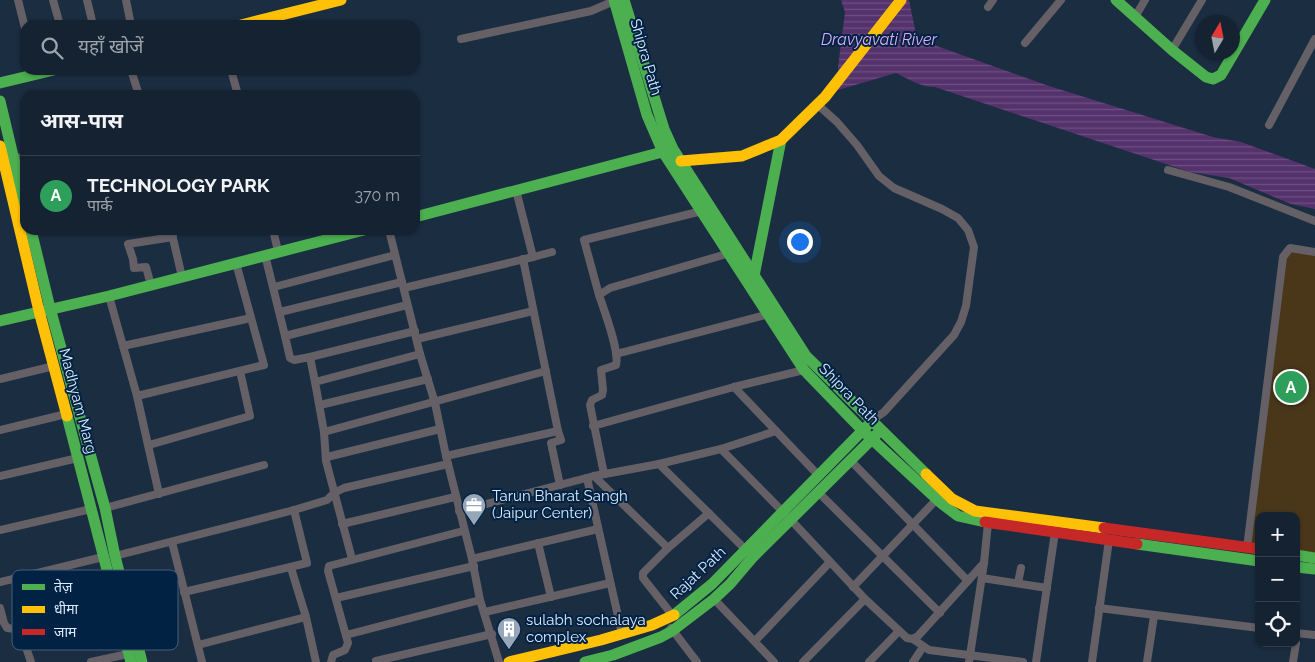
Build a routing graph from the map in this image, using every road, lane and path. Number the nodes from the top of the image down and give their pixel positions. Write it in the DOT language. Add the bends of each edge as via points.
graph roads {
  1 [pos="18,0"];
  2 [pos="54,0"];
  3 [pos="87,0"];
  4 [pos="126,0"];
  5 [pos="341,0"];
  6 [pos="617,0"];
  7 [pos="901,0"];
  8 [pos="993,0"];
  9 [pos="1061,0"];
  10 [pos="1116,0"];
  11 [pos="1144,0"];
  12 [pos="1202,0"];
  13 [pos="1265,0"];
  14 [pos="313,4"];
  15 [pos="988,7"];
  16 [pos="1135,17"];
  17 [pos="23,20"];
  18 [pos="59,20"];
  19 [pos="92,20"];
  20 [pos="130,20"];
  21 [pos="258,20"];
  22 [pos="461,39"];
  23 [pos="1315,39"];
  24 [pos="1026,43"];
  25 [pos="1172,50"];
  26 [pos="26,75"];
  27 [pos="133,75"];
  28 [pos="232,75"];
  29 [pos="0,83"];
  30 [pos="137,90"];
  31 [pos="237,90"];
  32 [pos="0,101"];
  33 [pos="821,101"];
  34 [pos="1269,125"];
  35 [pos="781,140"];
  36 [pos="0,146"];
  37 [pos="668,150"];
  38 [pos="19,158"];
  39 [pos="681,162"];
  40 [pos="1168,170"];
  41 [pos="516,190"];
  42 [pos="702,211"];
  43 [pos="420,216"];
  44 [pos="20,219"];
  45 [pos="1315,221"];
  46 [pos="24,235"];
  47 [pos="32,235"];
  48 [pos="168,235"];
  49 [pos="172,235"];
  50 [pos="274,235"];
  51 [pos="344,235"];
  52 [pos="390,235"];
  53 [pos="278,251"];
  54 [pos="552,252"];
  55 [pos="1315,252"];
  56 [pos="730,253"];
  57 [pos="265,255"];
  58 [pos="395,255"];
  59 [pos="533,257"];
  60 [pos="523,259"];
  61 [pos="236,263"];
  62 [pos="754,276"];
  63 [pos="182,277"];
  64 [pos="152,285"];
  65 [pos="403,285"];
  66 [pos="274,287"];
  67 [pos="600,295"];
  68 [pos="109,296"];
  69 [pos="408,305"];
  70 [pos="45,310"];
  71 [pos="533,311"];
  72 [pos="280,312"];
  73 [pos="769,314"];
  74 [pos="252,318"];
  75 [pos="0,321"];
  76 [pos="416,335"];
  77 [pos="285,336"];
  78 [pos="123,346"];
  79 [pos="420,354"];
  80 [pos="616,354"];
  81 [pos="310,357"];
  82 [pos="54,366"];
  83 [pos="804,370"];
  84 [pos="240,371"];
  85 [pos="546,371"];
  86 [pos="0,379"];
  87 [pos="428,379"];
  88 [pos="315,382"];
  89 [pos="734,387"];
  90 [pos="137,396"];
  91 [pos="435,403"];
  92 [pos="320,405"];
  93 [pos="884,412"];
  94 [pos="66,414"];
  95 [pos="871,421"];
  96 [pos="594,426"];
  97 [pos="440,429"];
  98 [pos="879,429"];
  99 [pos="0,430"];
  100 [pos="558,431"];
  101 [pos="776,431"];
  102 [pos="863,431"];
  103 [pos="324,432"];
  104 [pos="872,439"];
  105 [pos="149,445"];
  106 [pos="721,449"];
  107 [pos="327,457"];
  108 [pos="78,458"];
  109 [pos="447,460"];
  110 [pos="851,461"];
  111 [pos="659,464"];
  112 [pos="264,465"];
  113 [pos="604,474"];
  114 [pos="0,476"];
  115 [pos="819,476"];
  116 [pos="590,477"];
  117 [pos="560,485"];
  118 [pos="818,493"];
  119 [pos="159,494"];
  120 [pos="334,494"];
  121 [pos="456,497"];
  122 [pos="937,499"];
  123 [pos="105,508"];
  124 [pos="91,509"];
  125 [pos="294,510"];
  126 [pos="459,511"];
  127 [pos="782,511"];
  128 [pos="709,514"];
  129 [pos="791,520"];
  130 [pos="988,523"];
  131 [pos="342,524"];
  132 [pos="913,524"];
  133 [pos="598,529"];
  134 [pos="0,530"];
  135 [pos="463,530"];
  136 [pos="1055,532"];
  137 [pos="1109,540"];
  138 [pos="172,542"];
  139 [pos="538,543"];
  140 [pos="668,548"];
  141 [pos="1247,548"];
  142 [pos="1255,549"];
  143 [pos="749,553"];
  144 [pos="883,556"];
  145 [pos="1300,556"];
  146 [pos="109,557"];
  147 [pos="1315,558"];
  148 [pos="352,559"];
  149 [pos="1255,560"];
  150 [pos="830,562"];
  151 [pos="473,563"];
  152 [pos="984,563"];
  153 [pos="1300,567"];
  154 [pos="291,568"];
  155 [pos="1021,568"];
  156 [pos="1315,569"];
  157 [pos="52,570"];
  158 [pos="111,570"];
  159 [pos="113,570"];
  160 [pos="982,578"];
  161 [pos="968,581"];
  162 [pos="610,583"];
  163 [pos="1018,583"];
  164 [pos="854,587"];
  165 [pos="1047,588"];
  166 [pos="184,592"];
  167 [pos="551,597"];
  168 [pos="336,598"];
  169 [pos="714,599"];
  170 [pos="865,599"];
  171 [pos="480,600"];
  172 [pos="0,608"];
  173 [pos="1099,608"];
  174 [pos="485,612"];
  175 [pos="940,613"];
  176 [pos="1154,616"];
  177 [pos="306,617"];
  178 [pos="670,617"];
  179 [pos="1255,628"];
  180 [pos="12,629"];
  181 [pos="672,631"];
  182 [pos="899,631"];
  183 [pos="1300,633"];
  184 [pos="492,634"];
  185 [pos="622,634"];
  186 [pos="1315,634"];
  187 [pos="346,635"];
  188 [pos="912,639"];
  189 [pos="754,642"];
  190 [pos="198,645"];
  191 [pos="923,647"];
  192 [pos="1295,647"];
  193 [pos="27,650"];
  194 [pos="138,650"];
  195 [pos="130,658"];
  196 [pos="970,659"];
  197 [pos="376,661"];
  198 [pos="693,661"];
  199 [pos="31,662"];
  200 [pos="91,662"];
  201 [pos="142,662"];
  202 [pos="202,662"];
  203 [pos="316,662"];
  204 [pos="331,662"];
  205 [pos="499,662"];
  206 [pos="509,662"];
  207 [pos="585,662"];
  208 [pos="774,662"];
  209 [pos="803,662"];
  210 [pos="869,662"];
  211 [pos="913,662"];
  212 [pos="1023,662"];
  213 [pos="1036,662"];
  214 [pos="1092,662"];
  215 [pos="1147,662"];
  216 [pos="1293,662"];
  1 -- 17 [label="street"];
  2 -- 18 [label="street"];
  3 -- 19 [label="street"];
  4 -- 20 [label="street"];
  5 -- 14 [label="street"];
  6 -- 22 [label="street" via="591,11"];
  6 -- 37 [label="street, Shipra Path" via="647,115"];
  7 -- 33 [label="street"];
  8 -- 15 [label="street"];
  9 -- 24 [label="street"];
  10 -- 16 [label="street"];
  11 -- 16 [label="street"];
  12 -- 25 [label="street"];
  13 -- 25 [label="street" via="1221,75 1213,79 1206,77"];
  14 -- 21 [label="street"];
  16 -- 25 [label="street"];
  23 -- 34 [label="street"];
  26 -- 29 [label="street"];
  27 -- 30 [label="street"];
  28 -- 31 [label="street"];
  32 -- 38 [label="street"];
  33 -- 35 [label="street"];
  33 -- 93 [label="street" via="879,176 894,188 958,218 968,230 974,247 962,322"];
  35 -- 39 [label="street" via="742,156"];
  35 -- 62 [label="street"];
  36 -- 44 [label="street, Madhyam Marg"];
  37 -- 39 [label="street, Shipra Path"];
  37 -- 41 [label="street"];
  37 -- 42 [label="street, Shipra Path"];
  39 -- 62 [label="street, Shipra Path"];
  40 -- 45 [label="street" via="1229,187"];
  41 -- 43 [label="street"];
  41 -- 59 [label="street"];
  42 -- 56 [label="street, Shipra Path"];
  42 -- 67 [label="street" via="584,240"];
  46 -- 70 [label="street, Madhyam Marg"];
  47 -- 70 [label="street, Madhyam Marg"];
  48 -- 64 [label="street" via="128,244 134,268 146,267"];
  49 -- 63 [label="street"];
  50 -- 53 [label="street"];
  51 -- 53 [label="street"];
  52 -- 58 [label="street"];
  53 -- 57 [label="street"];
  54 -- 59 [label="street"];
  55 -- 141 [label="street" via="1290,248 1284,257"];
  56 -- 67 [label="street" via="610,288"];
  56 -- 73 [label="street, Shipra Path"];
  57 -- 61 [label="street"];
  57 -- 66 [label="street"];
  58 -- 65 [label="street"];
  58 -- 66 [label="street"];
  59 -- 60 [label="street"];
  60 -- 65 [label="street"];
  60 -- 71 [label="street"];
  61 -- 63 [label="street"];
  61 -- 74 [label="street"];
  62 -- 95 [label="street, Shipra Path" via="806,356"];
  63 -- 64 [label="street"];
  64 -- 68 [label="street"];
  65 -- 69 [label="street"];
  65 -- 72 [label="street"];
  66 -- 72 [label="street"];
  67 -- 80 [label="street"];
  68 -- 70 [label="street"];
  68 -- 78 [label="street"];
  69 -- 76 [label="street"];
  69 -- 77 [label="street"];
  70 -- 75 [label="street"];
  70 -- 82 [label="street, Madhyam Marg"];
  70 -- 123 [label="street, Madhyam Marg"];
  71 -- 76 [label="street"];
  71 -- 85 [label="street"];
  72 -- 77 [label="street"];
  73 -- 80 [label="street"];
  73 -- 83 [label="street, Shipra Path"];
  74 -- 78 [label="street"];
  74 -- 84 [label="street" via="264,365"];
  76 -- 79 [label="street"];
  76 -- 81 [label="street"];
  77 -- 81 [label="street" via="291,360"];
  78 -- 90 [label="street"];
  79 -- 87 [label="street"];
  79 -- 88 [label="street"];
  80 -- 96 [label="street" via="616,365 601,371 602,395 590,402"];
  81 -- 88 [label="street"];
  82 -- 86 [label="street"];
  82 -- 94 [label="street, Madhyam Marg"];
  83 -- 89 [label="street"];
  83 -- 102 [label="street, Shipra Path"];
  84 -- 90 [label="street"];
  84 -- 105 [label="street" via="250,416"];
  85 -- 91 [label="street"];
  85 -- 100 [label="street"];
  87 -- 91 [label="street"];
  87 -- 92 [label="street"];
  88 -- 92 [label="street"];
  89 -- 96 [label="street"];
  89 -- 101 [label="street"];
  90 -- 105 [label="street"];
  91 -- 97 [label="street"];
  91 -- 103 [label="street"];
  92 -- 103 [label="street"];
  93 -- 95 [label="street"];
  93 -- 98 [label="street"];
  94 -- 99 [label="street"];
  94 -- 108 [label="street, Madhyam Marg"];
  95 -- 98 [label="street, Shipra Path"];
  95 -- 102 [label="street, Rajat Path"];
  96 -- 113 [label="street"];
  97 -- 107 [label="street"];
  97 -- 109 [label="street"];
  98 -- 104 [label="street, Rajat Path"];
  98 -- 141 [label="street, Shipra Path" via="952,499 975,511"];
  100 -- 109 [label="street"];
  100 -- 117 [label="street" via="561,440 551,443"];
  101 -- 106 [label="street"];
  101 -- 115 [label="street"];
  102 -- 104 [label="street, Shipra Path"];
  102 -- 115 [label="street, Rajat Path"];
  103 -- 107 [label="street"];
  104 -- 110 [label="street, Rajat Path"];
  104 -- 122 [label="street, Shipra Path"];
  105 -- 119 [label="street"];
  106 -- 111 [label="street"];
  106 -- 127 [label="street"];
  107 -- 120 [label="street"];
  108 -- 114 [label="street"];
  108 -- 124 [label="street, Madhyam Marg"];
  109 -- 120 [label="street" via="344,488"];
  109 -- 121 [label="street"];
  110 -- 118 [label="street, Rajat Path"];
  110 -- 132 [label="street"];
  111 -- 113 [label="street"];
  111 -- 128 [label="street"];
  112 -- 119 [label="street"];
  113 -- 116 [label="street"];
  115 -- 127 [label="street, Rajat Path"];
  116 -- 117 [label="street"];
  116 -- 133 [label="street"];
  116 -- 140 [label="street"];
  117 -- 126 [label="street"];
  118 -- 129 [label="street, Rajat Path"];
  118 -- 144 [label="street"];
  119 -- 123 [label="street"];
  120 -- 125 [label="street" via="327,500"];
  120 -- 131 [label="street"];
  121 -- 126 [label="street"];
  121 -- 131 [label="street"];
  122 -- 130 [label="street, Shipra Path" via="958,516"];
  122 -- 132 [label="street"];
  123 -- 146 [label="street, Madhyam Marg"];
  124 -- 134 [label="street"];
  124 -- 146 [label="street, Madhyam Marg"];
  125 -- 138 [label="street"];
  125 -- 154 [label="street" via="307,563"];
  126 -- 135 [label="street"];
  127 -- 129 [label="street"];
  127 -- 143 [label="street, Rajat Path"];
  128 -- 140 [label="street"];
  128 -- 143 [label="street"];
  129 -- 143 [label="street, Rajat Path"];
  129 -- 150 [label="street"];
  130 -- 136 [label="street, Shipra Path"];
  130 -- 152 [label="street"];
  131 -- 148 [label="street"];
  132 -- 144 [label="street"];
  132 -- 161 [label="street"];
  133 -- 139 [label="street"];
  133 -- 162 [label="street"];
  135 -- 148 [label="street"];
  135 -- 151 [label="street"];
  136 -- 137 [label="street, Shipra Path"];
  136 -- 165 [label="street"];
  137 -- 149 [label="street, Shipra Path"];
  137 -- 173 [label="street"];
  138 -- 146 [label="street"];
  138 -- 166 [label="street"];
  139 -- 151 [label="street"];
  139 -- 167 [label="street"];
  140 -- 178 [label="street" via="643,576"];
  141 -- 142 [label="street, Shipra Path"];
  143 -- 169 [label="street, Rajat Path" via="730,584"];
  143 -- 178 [label="street, Rajat Path"];
  144 -- 164 [label="street"];
  144 -- 175 [label="street"];
  145 -- 147 [label="street"];
  146 -- 157 [label="street"];
  146 -- 158 [label="street, Madhyam Marg"];
  146 -- 159 [label="street, Madhyam Marg"];
  148 -- 168 [label="street" via="328,568"];
  150 -- 164 [label="street"];
  150 -- 189 [label="street"];
  151 -- 168 [label="street"];
  151 -- 171 [label="street"];
  152 -- 160 [label="street"];
  152 -- 161 [label="street"];
  153 -- 156 [label="street"];
  154 -- 166 [label="street"];
  154 -- 177 [label="street"];
  155 -- 163 [label="street"];
  160 -- 163 [label="street"];
  160 -- 196 [label="street"];
  161 -- 175 [label="street"];
  162 -- 167 [label="street"];
  162 -- 185 [label="street"];
  163 -- 165 [label="street"];
  164 -- 170 [label="street"];
  165 -- 213 [label="street"];
  166 -- 190 [label="street"];
  167 -- 174 [label="street"];
  168 -- 187 [label="street"];
  169 -- 181 [label="street, Rajat Path"];
  169 -- 189 [label="street"];
  170 -- 182 [label="street"];
  170 -- 209 [label="street"];
  171 -- 174 [label="street"];
  171 -- 187 [label="street"];
  172 -- 180 [label="street" via="4,623"];
  173 -- 176 [label="street"];
  173 -- 214 [label="street"];
  174 -- 184 [label="street"];
  175 -- 188 [label="street"];
  176 -- 179 [label="street"];
  176 -- 215 [label="street"];
  177 -- 190 [label="street"];
  177 -- 203 [label="street"];
  178 -- 181 [label="street"];
  178 -- 185 [label="street, Rajat Path"];
  181 -- 198 [label="street"];
  181 -- 207 [label="street, Rajat Path" via="613,655"];
  182 -- 188 [label="street"];
  182 -- 210 [label="street"];
  183 -- 186 [label="street"];
  184 -- 197 [label="street"];
  184 -- 205 [label="street"];
  185 -- 206 [label="street, Rajat Path"];
  187 -- 204 [label="street" via="345,650 333,655"];
  188 -- 191 [label="street"];
  189 -- 208 [label="street"];
  190 -- 202 [label="street"];
  191 -- 196 [label="street"];
  191 -- 211 [label="street"];
  192 -- 216 [label="street"];
  193 -- 199 [label="street"];
  194 -- 201 [label="street, Madhyam Marg"];
  195 -- 200 [label="street"];
  196 -- 212 [label="street"];
}
